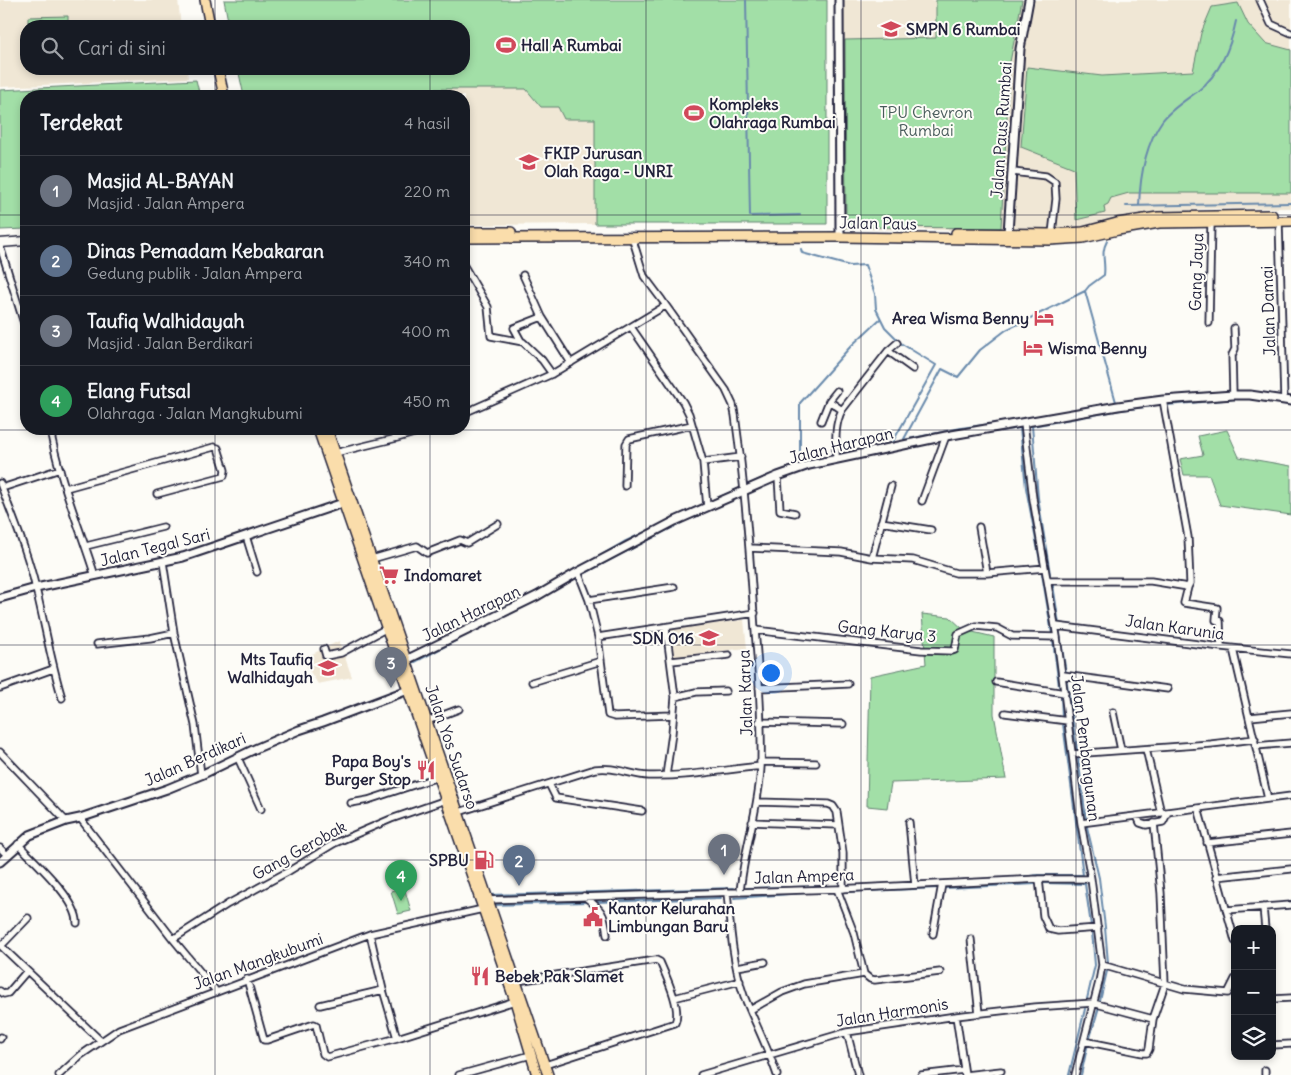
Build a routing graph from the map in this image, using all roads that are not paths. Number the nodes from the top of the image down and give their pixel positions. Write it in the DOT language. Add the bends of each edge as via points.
graph roads {
  1 [pos="205,0"];
  2 [pos="839,0"];
  3 [pos="1029,0"];
  4 [pos="1260,0"];
  5 [pos="209,20"];
  6 [pos="1291,33"];
  7 [pos="219,75"];
  8 [pos="223,90"];
  9 [pos="1013,172"];
  10 [pos="1291,215"];
  11 [pos="1279,221"];
  12 [pos="1291,221"];
  13 [pos="1211,222"];
  14 [pos="470,232"];
  15 [pos="1008,233"];
  16 [pos="1052,234"];
  17 [pos="840,235"];
  18 [pos="470,238"];
  19 [pos="632,238"];
  20 [pos="20,242"];
  21 [pos="0,244"];
  22 [pos="523,275"];
  23 [pos="470,276"];
  24 [pos="665,306"];
  25 [pos="20,310"];
  26 [pos="542,317"];
  27 [pos="1208,323"];
  28 [pos="630,327"];
  29 [pos="1234,328"];
  30 [pos="521,342"];
  31 [pos="897,343"];
  32 [pos="888,351"];
  33 [pos="571,363"];
  34 [pos="913,369"];
  35 [pos="552,374"];
  36 [pos="838,391"];
  37 [pos="1233,393"];
  38 [pos="1285,399"];
  39 [pos="828,401"];
  40 [pos="1163,401"];
  41 [pos="470,410"];
  42 [pos="842,410"];
  43 [pos="820,421"];
  44 [pos="1024,423"];
  45 [pos="692,425"];
  46 [pos="52,435"];
  47 [pos="320,435"];
  48 [pos="329,435"];
  49 [pos="407,435"];
  50 [pos="946,436"];
  51 [pos="335,453"];
  52 [pos="741,457"];
  53 [pos="836,458"];
  54 [pos="703,462"];
  55 [pos="60,469"];
  56 [pos="778,476"];
  57 [pos="1,485"];
  58 [pos="625,486"];
  59 [pos="891,486"];
  60 [pos="66,488"];
  61 [pos="743,490"];
  62 [pos="157,494"];
  63 [pos="922,501"];
  64 [pos="343,503"];
  65 [pos="706,504"];
  66 [pos="795,513"];
  67 [pos="881,522"];
  68 [pos="498,524"];
  69 [pos="163,527"];
  70 [pos="979,527"];
  71 [pos="931,530"];
  72 [pos="246,536"];
  73 [pos="86,546"];
  74 [pos="750,548"];
  75 [pos="872,558"];
  76 [pos="372,559"];
  77 [pos="163,562"];
  78 [pos="1043,568"];
  79 [pos="257,572"];
  80 [pos="578,573"];
  81 [pos="986,573"];
  82 [pos="95,576"];
  83 [pos="1049,581"];
  84 [pos="674,587"];
  85 [pos="1188,587"];
  86 [pos="36,588"];
  87 [pos="0,598"];
  88 [pos="589,600"];
  89 [pos="755,613"];
  90 [pos="1057,626"];
  91 [pos="387,628"];
  92 [pos="666,628"];
  93 [pos="755,630"];
  94 [pos="174,633"];
  95 [pos="598,637"];
  96 [pos="1057,637"];
  97 [pos="97,644"];
  98 [pos="1221,647"];
  99 [pos="324,649"];
  100 [pos="1233,649"];
  101 [pos="1291,654"];
  102 [pos="729,655"];
  103 [pos="406,660"];
  104 [pos="601,661"];
  105 [pos="671,661"];
  106 [pos="53,669"];
  107 [pos="1065,675"];
  108 [pos="532,682"];
  109 [pos="996,682"];
  110 [pos="848,684"];
  111 [pos="0,688"];
  112 [pos="759,688"];
  113 [pos="1168,689"];
  114 [pos="408,690"];
  115 [pos="726,691"];
  116 [pos="1065,693"];
  117 [pos="675,697"];
  118 [pos="62,698"];
  119 [pos="458,709"];
  120 [pos="1113,712"];
  121 [pos="1291,712"];
  122 [pos="1005,713"];
  123 [pos="674,715"];
  124 [pos="1250,717"];
  125 [pos="427,721"];
  126 [pos="1068,721"];
  127 [pos="760,722"];
  128 [pos="843,724"];
  129 [pos="1255,739"];
  130 [pos="430,740"];
  131 [pos="1291,743"];
  132 [pos="1256,746"];
  133 [pos="1146,748"];
  134 [pos="1121,750"];
  135 [pos="0,752"];
  136 [pos="1072,754"];
  137 [pos="238,758"];
  138 [pos="816,763"];
  139 [pos="760,764"];
  140 [pos="201,775"];
  141 [pos="666,776"];
  142 [pos="438,777"];
  143 [pos="549,784"];
  144 [pos="1291,796"];
  145 [pos="1268,799"];
  146 [pos="446,800"];
  147 [pos="758,802"];
  148 [pos="351,803"];
  149 [pos="1198,808"];
  150 [pos="261,809"];
  151 [pos="642,811"];
  152 [pos="459,812"];
  153 [pos="1164,812"];
  154 [pos="1137,816"];
  155 [pos="80,818"];
  156 [pos="66,821"];
  157 [pos="752,822"];
  158 [pos="909,822"];
  159 [pos="1081,823"];
  160 [pos="1154,823"];
  161 [pos="838,825"];
  162 [pos="1291,834"];
  163 [pos="1207,843"];
  164 [pos="18,844"];
  165 [pos="0,848"];
  166 [pos="7,855"];
  167 [pos="0,862"];
  168 [pos="1291,868"];
  169 [pos="1216,876"];
  170 [pos="1039,879"];
  171 [pos="1092,879"];
  172 [pos="942,884"];
  173 [pos="915,885"];
  174 [pos="840,889"];
  175 [pos="727,892"];
  176 [pos="740,892"];
  177 [pos="584,896"];
  178 [pos="488,900"];
  179 [pos="1291,904"];
  180 [pos="1263,907"];
  181 [pos="483,909"];
  182 [pos="1227,910"];
  183 [pos="28,918"];
  184 [pos="77,923"];
  185 [pos="1265,925"];
  186 [pos="1231,926"];
  187 [pos="1098,928"];
  188 [pos="370,934"];
  189 [pos="933,934"];
  190 [pos="607,935"];
  191 [pos="173,938"];
  192 [pos="971,939"];
  193 [pos="0,945"];
  194 [pos="765,962"];
  195 [pos="1102,965"];
  196 [pos="737,967"];
  197 [pos="27,971"];
  198 [pos="940,972"];
  199 [pos="864,974"];
  200 [pos="247,979"];
  201 [pos="517,981"];
  202 [pos="740,981"];
  203 [pos="1165,984"];
  204 [pos="1231,987"];
  205 [pos="0,990"];
  206 [pos="383,990"];
  207 [pos="216,991"];
  208 [pos="674,998"];
  209 [pos="1291,998"];
  210 [pos="1276,999"];
  211 [pos="515,1001"];
  212 [pos="1093,1003"];
  213 [pos="320,1005"];
  214 [pos="750,1010"];
  215 [pos="978,1014"];
  216 [pos="956,1016"];
  217 [pos="1153,1019"];
  218 [pos="847,1032"];
  219 [pos="397,1038"];
  220 [pos="101,1040"];
  221 [pos="1084,1041"];
  222 [pos="1291,1044"];
  223 [pos="1276,1045"];
  224 [pos="531,1055"];
  225 [pos="771,1055"];
  226 [pos="1001,1070"];
  227 [pos="547,1072"];
  228 [pos="965,1073"];
  229 [pos="59,1075"];
  230 [pos="459,1075"];
  231 [pos="537,1075"];
  232 [pos="701,1075"];
  233 [pos="777,1075"];
  234 [pos="858,1075"];
  235 [pos="921,1075"];
  236 [pos="1075,1075"];
  1 -- 5 [label="main road"];
  2 -- 17 [label="street"];
  3 -- 9 [label="street, Jalan Paus Rumbai" via="1020,49"];
  4 -- 6 [label="street" via="1271,24"];
  7 -- 8 [label="main road"];
  9 -- 15 [label="street, Jalan Paus Rumbai"];
  9 -- 16 [label="street" via="1046,176 1055,182"];
  10 -- 16 [label="main road, Jalan Paus" via="1158,217 1083,232"];
  11 -- 12 [label="main road, Jalan Paus"];
  11 -- 13 [label="main road, Jalan Paus"];
  11 -- 38 [label="street, Jalan Damai"];
  13 -- 17 [label="main road, Jalan Paus" via="1159,223 1083,238 1050,240"];
  13 -- 27 [label="street, Gang Jaya"];
  14 -- 17 [label="main road, Jalan Paus"];
  15 -- 16 [label="main road, Jalan Paus"];
  15 -- 17 [label="main road, Jalan Paus"];
  17 -- 19 [label="main road, Jalan Paus"];
  18 -- 19 [label="main road, Jalan Paus"];
  19 -- 24 [label="street, Jalan Karya" via="644,276"];
  20 -- 21 [label="main road"];
  21 -- 25 [label="street"];
  22 -- 26 [label="street"];
  23 -- 30 [label="street" via="488,308 491,336"];
  24 -- 28 [label="street"];
  24 -- 52 [label="street, Jalan Karya" via="726,390 733,405"];
  26 -- 30 [label="street" via="514,328"];
  26 -- 33 [label="street"];
  28 -- 33 [label="street"];
  28 -- 45 [label="street" via="683,402"];
  29 -- 37 [label="street"];
  30 -- 35 [label="street" via="542,360"];
  31 -- 32 [label="street"];
  32 -- 34 [label="street"];
  32 -- 42 [label="street"];
  33 -- 35 [label="street"];
  35 -- 41 [label="street"];
  36 -- 39 [label="street"];
  37 -- 38 [label="street, Jalan Harapan"];
  37 -- 40 [label="street, Jalan Harapan"];
  39 -- 42 [label="street"];
  39 -- 43 [label="street"];
  40 -- 44 [label="street, Jalan Harapan"];
  40 -- 85 [label="street" via="1188,537"];
  42 -- 53 [label="street" via="836,429"];
  44 -- 50 [label="street, Jalan Harapan"];
  44 -- 78 [label="street, Jalan Pembangunan"];
  45 -- 54 [label="street"];
  45 -- 58 [label="street" via="629,439 626,444"];
  46 -- 55 [label="street"];
  47 -- 64 [label="main road, Jalan Yos Sudarso"];
  48 -- 51 [label="main road, Jalan Yos Sudarso"];
  49 -- 51 [label="street"];
  50 -- 53 [label="street, Jalan Harapan" via="898,442"];
  50 -- 63 [label="street"];
  51 -- 76 [label="main road, Jalan Yos Sudarso"];
  52 -- 54 [label="street"];
  52 -- 61 [label="street, Jalan Karya"];
  53 -- 56 [label="street, Jalan Harapan"];
  54 -- 65 [label="street"];
  55 -- 57 [label="street"];
  55 -- 60 [label="street"];
  56 -- 61 [label="street, Jalan Harapan"];
  56 -- 66 [label="street" via="780,510"];
  57 -- 86 [label="street"];
  59 -- 67 [label="street"];
  60 -- 62 [label="street" via="218,448 224,476"];
  60 -- 73 [label="street"];
  61 -- 65 [label="street, Jalan Harapan"];
  61 -- 74 [label="street, Jalan Karya"];
  64 -- 72 [label="street, Jalan Tegal Sari"];
  64 -- 91 [label="main road, Jalan Yos Sudarso"];
  65 -- 80 [label="street, Jalan Harapan"];
  67 -- 71 [label="street"];
  67 -- 75 [label="street"];
  68 -- 76 [label="street" via="466,543 460,540 427,553 417,546"];
  69 -- 73 [label="street"];
  70 -- 81 [label="street"];
  72 -- 77 [label="street, Jalan Tegal Sari"];
  72 -- 79 [label="street"];
  73 -- 82 [label="street"];
  74 -- 75 [label="street" via="841,552"];
  74 -- 89 [label="street, Jalan Karya"];
  75 -- 81 [label="street" via="913,560 949,572"];
  76 -- 103 [label="main road, Jalan Yos Sudarso"];
  77 -- 82 [label="street, Jalan Tegal Sari"];
  77 -- 94 [label="street"];
  78 -- 81 [label="street"];
  78 -- 83 [label="street, Jalan Pembangunan"];
  80 -- 88 [label="street"];
  80 -- 103 [label="street, Jalan Harapan"];
  82 -- 86 [label="street, Jalan Tegal Sari"];
  83 -- 85 [label="street" via="1151,580"];
  83 -- 90 [label="street, Jalan Pembangunan"];
  84 -- 88 [label="street"];
  85 -- 98 [label="street" via="1184,603 1217,608"];
  86 -- 87 [label="street, Jalan Tegal Sari"];
  86 -- 106 [label="street"];
  88 -- 95 [label="street"];
  89 -- 92 [label="street"];
  89 -- 93 [label="street, Jalan Karya"];
  90 -- 96 [label="street, Jalan Pembangunan"];
  90 -- 98 [label="street, Jalan Karunia"];
  91 -- 99 [label="street" via="336,654 326,656"];
  91 -- 114 [label="main road, Jalan Yos Sudarso"];
  92 -- 95 [label="street"];
  92 -- 105 [label="street"];
  93 -- 96 [label="street, Gang Karya 3" via="952,652 958,634 974,626 998,628 1012,636"];
  93 -- 112 [label="street, Jalan Karya"];
  94 -- 97 [label="street"];
  94 -- 140 [label="street" via="195,725"];
  95 -- 104 [label="street"];
  96 -- 107 [label="street, Jalan Pembangunan"];
  98 -- 100 [label="street, Jalan Karunia"];
  100 -- 101 [label="street, Jalan Karunia"];
  100 -- 124 [label="street"];
  102 -- 105 [label="street"];
  103 -- 125 [label="main road, Jalan Yos Sudarso"];
  104 -- 108 [label="street"];
  104 -- 123 [label="street" via="608,715"];
  105 -- 117 [label="street"];
  106 -- 111 [label="street"];
  106 -- 118 [label="street"];
  107 -- 113 [label="street"];
  107 -- 116 [label="street, Jalan Pembangunan"];
  109 -- 116 [label="street"];
  110 -- 112 [label="street"];
  112 -- 127 [label="street, Jalan Karya"];
  114 -- 130 [label="main road, Jalan Yos Sudarso"];
  114 -- 137 [label="street, Jalan Berdikari" via="298,730"];
  115 -- 117 [label="street" via="696,692"];
  116 -- 126 [label="street, Jalan Pembangunan"];
  117 -- 123 [label="street"];
  119 -- 125 [label="street"];
  120 -- 134 [label="street"];
  121 -- 124 [label="street"];
  122 -- 126 [label="street"];
  123 -- 141 [label="street"];
  124 -- 129 [label="street"];
  125 -- 130 [label="main road, Jalan Yos Sudarso"];
  126 -- 136 [label="street, Jalan Pembangunan"];
  127 -- 128 [label="street"];
  127 -- 139 [label="street, Jalan Karya"];
  129 -- 132 [label="street"];
  129 -- 133 [label="street"];
  130 -- 142 [label="main road, Jalan Yos Sudarso"];
  130 -- 152 [label="main road, Jalan Yos Sudarso"];
  131 -- 132 [label="street"];
  132 -- 145 [label="street"];
  133 -- 134 [label="street"];
  133 -- 153 [label="street"];
  134 -- 136 [label="street"];
  135 -- 156 [label="street"];
  136 -- 159 [label="street, Jalan Pembangunan"];
  137 -- 140 [label="street, Jalan Berdikari"];
  137 -- 150 [label="street"];
  138 -- 139 [label="street"];
  139 -- 141 [label="street"];
  139 -- 147 [label="street, Jalan Karya"];
  140 -- 155 [label="street, Jalan Berdikari"];
  141 -- 143 [label="street" via="607,768"];
  142 -- 146 [label="main road, Jalan Yos Sudarso"];
  142 -- 148 [label="street"];
  143 -- 151 [label="street" via="559,800"];
  143 -- 152 [label="street"];
  144 -- 145 [label="street"];
  145 -- 149 [label="street"];
  146 -- 181 [label="main road, Jalan Yos Sudarso"];
  146 -- 191 [label="street, Gang Gerobak" via="390,819 335,843"];
  147 -- 157 [label="street, Jalan Karya"];
  147 -- 161 [label="street" via="828,804 835,809"];
  149 -- 153 [label="street"];
  149 -- 163 [label="street"];
  152 -- 178 [label="main road, Jalan Yos Sudarso"];
  153 -- 154 [label="street"];
  153 -- 160 [label="street" via="1163,822"];
  154 -- 159 [label="street"];
  154 -- 160 [label="street" via="1140,823"];
  155 -- 156 [label="street, Jalan Berdikari"];
  155 -- 191 [label="street"];
  156 -- 164 [label="street, Jalan Berdikari" via="30,835"];
  157 -- 161 [label="street"];
  157 -- 176 [label="street, Jalan Karya"];
  158 -- 173 [label="street"];
  159 -- 171 [label="street, Jalan Pembangunan"];
  160 -- 203 [label="street"];
  161 -- 174 [label="street" via="843,853"];
  162 -- 163 [label="street"];
  163 -- 169 [label="street"];
  164 -- 166 [label="street, Jalan Berdikari"];
  164 -- 184 [label="street" via="65,894 76,913"];
  165 -- 166 [label="street"];
  166 -- 167 [label="street, Jalan Berdikari"];
  168 -- 169 [label="street"];
  169 -- 182 [label="street"];
  170 -- 171 [label="street, Jalan Ampera"];
  170 -- 172 [label="street, Jalan Ampera"];
  170 -- 187 [label="street" via="1043,916 1049,929"];
  171 -- 187 [label="street, Jalan Pembangunan"];
  172 -- 173 [label="street, Jalan Ampera"];
  172 -- 189 [label="street"];
  173 -- 174 [label="street, Jalan Ampera"];
  174 -- 176 [label="street, Jalan Ampera"];
  174 -- 199 [label="street"];
  175 -- 176 [label="street, Jalan Ampera"];
  175 -- 177 [label="street, Jalan Ampera"];
  175 -- 196 [label="street"];
  177 -- 178 [label="street, Jalan Ampera"];
  177 -- 190 [label="street" via="605,916"];
  178 -- 201 [label="main road, Jalan Yos Sudarso"];
  179 -- 180 [label="street"];
  180 -- 182 [label="street"];
  180 -- 185 [label="street"];
  181 -- 188 [label="street, Jalan Mangkubumi"];
  181 -- 211 [label="main road, Jalan Yos Sudarso"];
  182 -- 186 [label="street"];
  183 -- 193 [label="street"];
  187 -- 195 [label="street, Jalan Pembangunan"];
  188 -- 200 [label="street, Jalan Mangkubumi"];
  188 -- 206 [label="street"];
  191 -- 207 [label="street"];
  192 -- 215 [label="street"];
  193 -- 197 [label="street"];
  194 -- 196 [label="street"];
  195 -- 203 [label="street"];
  195 -- 212 [label="street, Jalan Pembangunan"];
  196 -- 202 [label="street"];
  197 -- 205 [label="street" via="8,993"];
  197 -- 220 [label="street"];
  198 -- 199 [label="street" via="875,980"];
  199 -- 214 [label="street" via="804,984"];
  200 -- 207 [label="street, Jalan Mangkubumi"];
  200 -- 219 [label="street" via="265,1040 314,1024 323,1054 327,1057"];
  201 -- 208 [label="street" via="656,960 660,962"];
  201 -- 227 [label="main road, Jalan Yos Sudarso"];
  202 -- 208 [label="street"];
  202 -- 214 [label="street"];
  203 -- 204 [label="street" via="1228,993"];
  203 -- 217 [label="street"];
  206 -- 213 [label="street"];
  206 -- 219 [label="street"];
  207 -- 220 [label="street, Jalan Mangkubumi" via="119,1028"];
  208 -- 227 [label="street" via="675,1023"];
  209 -- 210 [label="street"];
  211 -- 219 [label="street"];
  211 -- 224 [label="main road, Jalan Yos Sudarso"];
  212 -- 215 [label="street, Jalan Harmonis"];
  212 -- 217 [label="street, Jalan Harmonis"];
  212 -- 221 [label="street, Jalan Pembangunan"];
  214 -- 225 [label="street"];
  215 -- 216 [label="street, Jalan Harmonis"];
  216 -- 218 [label="street, Jalan Harmonis"];
  216 -- 228 [label="street"];
  217 -- 221 [label="street" via="1147,1053"];
  218 -- 225 [label="street, Jalan Harmonis"];
  218 -- 234 [label="street"];
  220 -- 229 [label="street, Jalan Mangkubumi"];
  221 -- 236 [label="street, Jalan Pembangunan"];
  222 -- 223 [label="street"];
  224 -- 230 [label="street"];
  224 -- 231 [label="main road, Jalan Yos Sudarso"];
  225 -- 232 [label="street, Jalan Harmonis"];
  225 -- 233 [label="street"];
  226 -- 228 [label="street"];
  228 -- 235 [label="street"];
}
